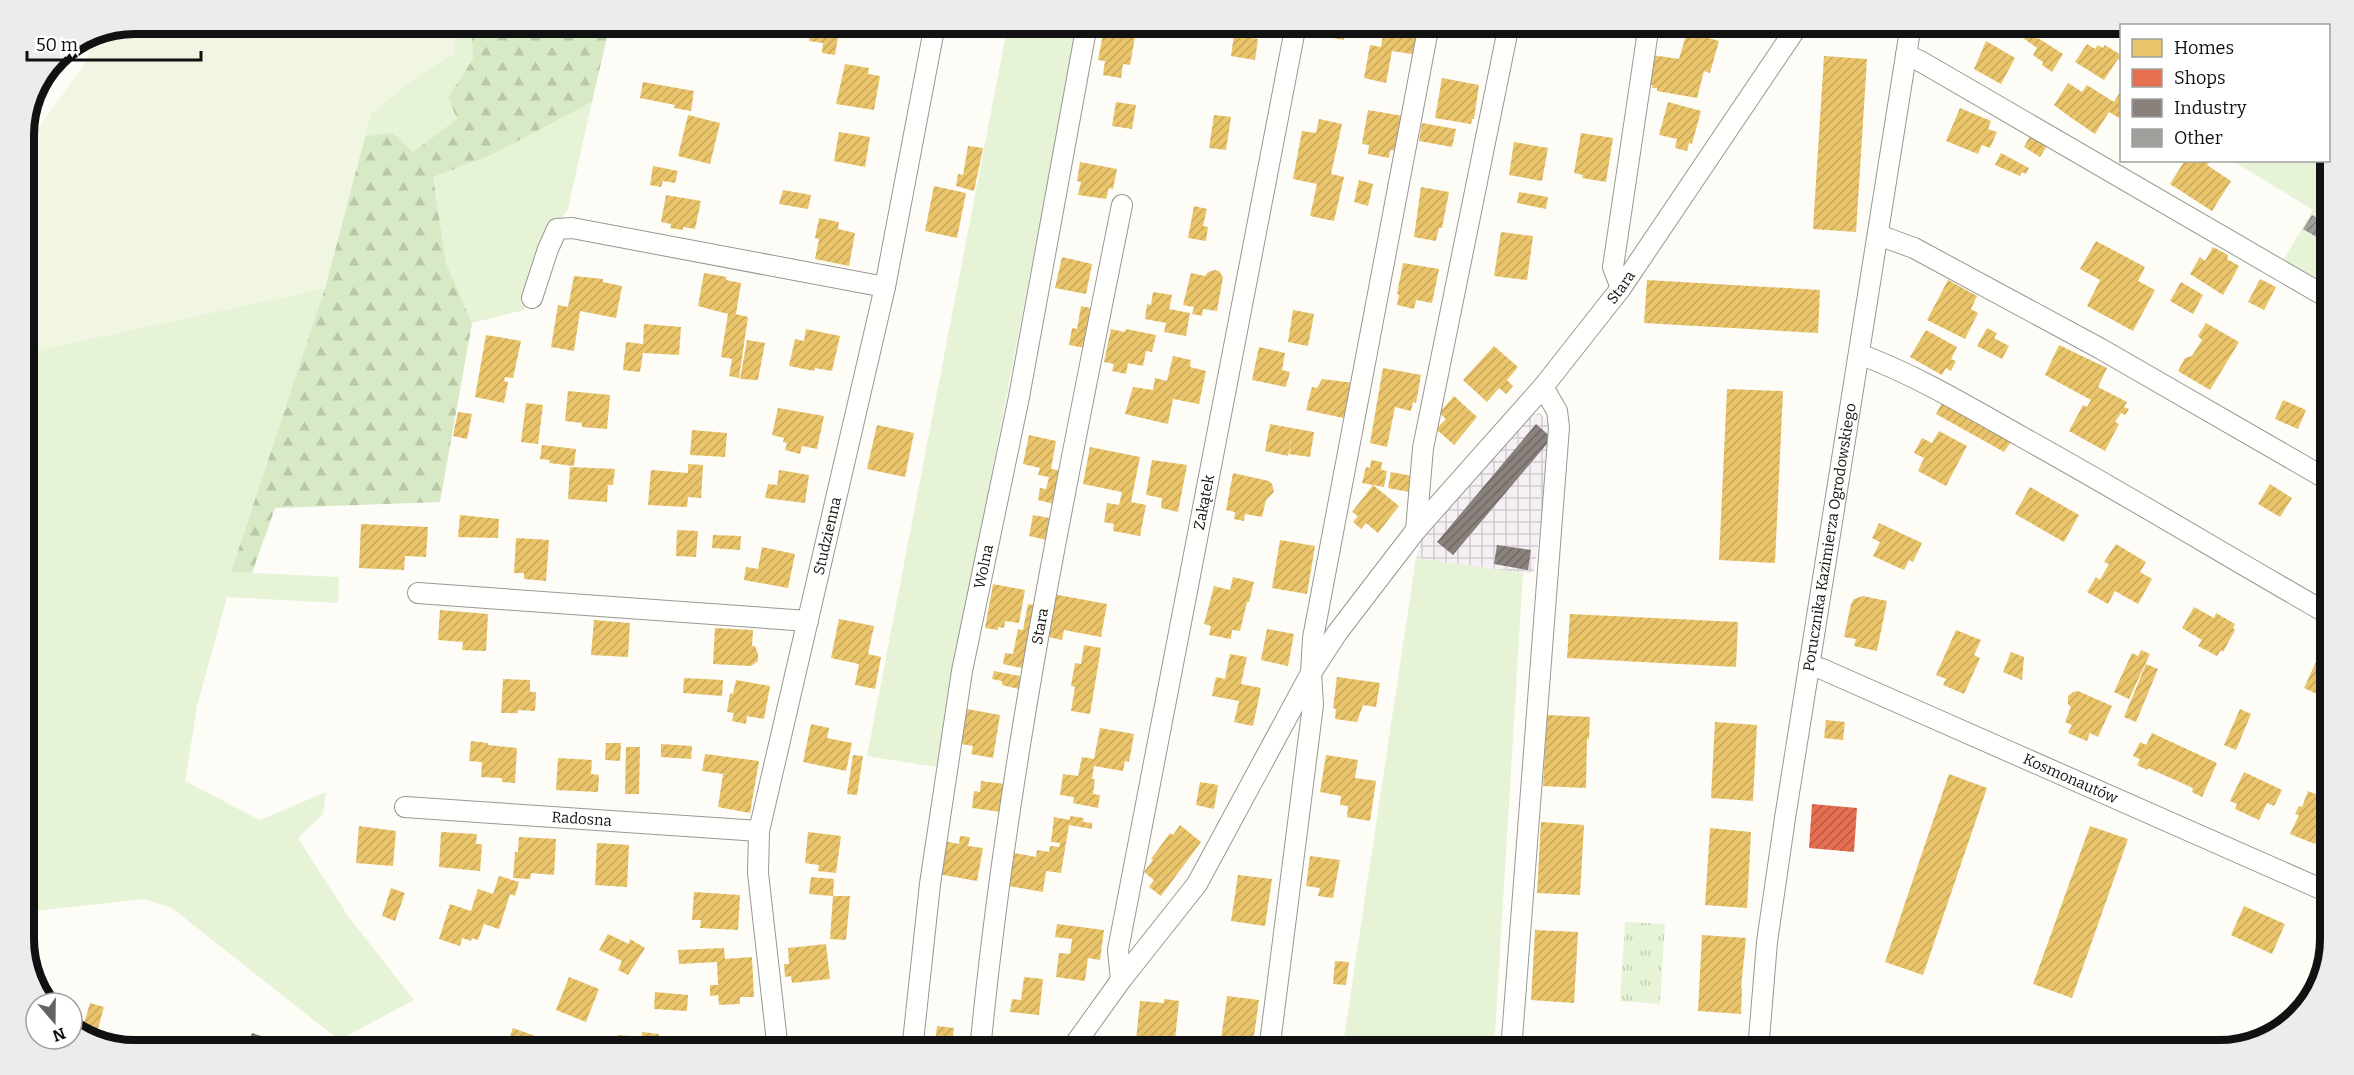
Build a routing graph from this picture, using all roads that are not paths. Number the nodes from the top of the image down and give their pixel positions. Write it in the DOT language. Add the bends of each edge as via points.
graph roads {
  1 [pos="933,34"];
  2 [pos="1085,34"];
  3 [pos="1294,34"];
  4 [pos="1427,34"];
  5 [pos="1507,34"];
  6 [pos="1648,34"];
  7 [pos="1792,34"];
  8 [pos="1909,34"];
  9 [pos="1906,55"];
  10 [pos="1122,205"];
  11 [pos="1878,235"];
  12 [pos="885,287"];
  13 [pos="1620,288"];
  14 [pos="2319,293"];
  15 [pos="532,298"];
  16 [pos="1859,354"];
  17 [pos="1543,387"];
  18 [pos="2319,475"];
  19 [pos="1416,530"];
  20 [pos="418,593"];
  21 [pos="2320,609"];
  22 [pos="808,621"];
  23 [pos="1809,665"];
  24 [pos="1311,673"];
  25 [pos="405,807"];
  26 [pos="759,831"];
  27 [pos="2320,889"];
  28 [pos="1121,980"];
  29 [pos="777,1040"];
  30 [pos="913,1040"];
  31 [pos="981,1040"];
  32 [pos="1078,1040"];
  33 [pos="1270,1040"];
  34 [pos="1512,1040"];
  35 [pos="1759,1040"];
  1 -- 12 [label="street, Studzienna"];
  2 -- 30 [label="street, Wolna" via="1019,397 962,671 930,884"];
  3 -- 28 [label="street, Zakątek" via="1118,950"];
  4 -- 24 [label="street" via="1313,638"];
  5 -- 19 [label="street" via="1423,448"];
  6 -- 13 [label="street" via="1613,267"];
  7 -- 13 [label="street, Stara"];
  8 -- 9 [label="street, Porucznika Kazimierza Ogrodowskiego"];
  9 -- 11 [label="street, Porucznika Kazimierza Ogrodowskiego"];
  9 -- 14 [label="street"];
  10 -- 31 [label="street, Stara" via="1024,715 990,942"];
  11 -- 16 [label="street, Porucznika Kazimierza Ogrodowskiego"];
  11 -- 18 [label="street" via="1914,248 2091,343"];
  12 -- 15 [label="street" via="572,228 557,229"];
  12 -- 22 [label="street, Studzienna"];
  13 -- 17 [label="street, Stara"];
  16 -- 21 [label="street" via="1944,394"];
  16 -- 23 [label="street, Porucznika Kazimierza Ogrodowskiego"];
  17 -- 19 [label="street, Stara"];
  17 -- 34 [label="street" via="1557,411 1559,427"];
  19 -- 24 [label="street, Stara"];
  20 -- 22 [label="street"];
  22 -- 26 [label="street, Studzienna"];
  23 -- 27 [label="street, Kosmonautów"];
  23 -- 35 [label="street, Porucznika Kazimierza Ogrodowskiego" via="1767,942"];
  24 -- 28 [label="street, Stara" via="1197,884"];
  24 -- 33 [label="street" via="1313,705"];
  25 -- 26 [label="street, Radosna"];
  26 -- 29 [label="street, Studzienna" via="758,873"];
  28 -- 32 [label="street, Stara"];
}
